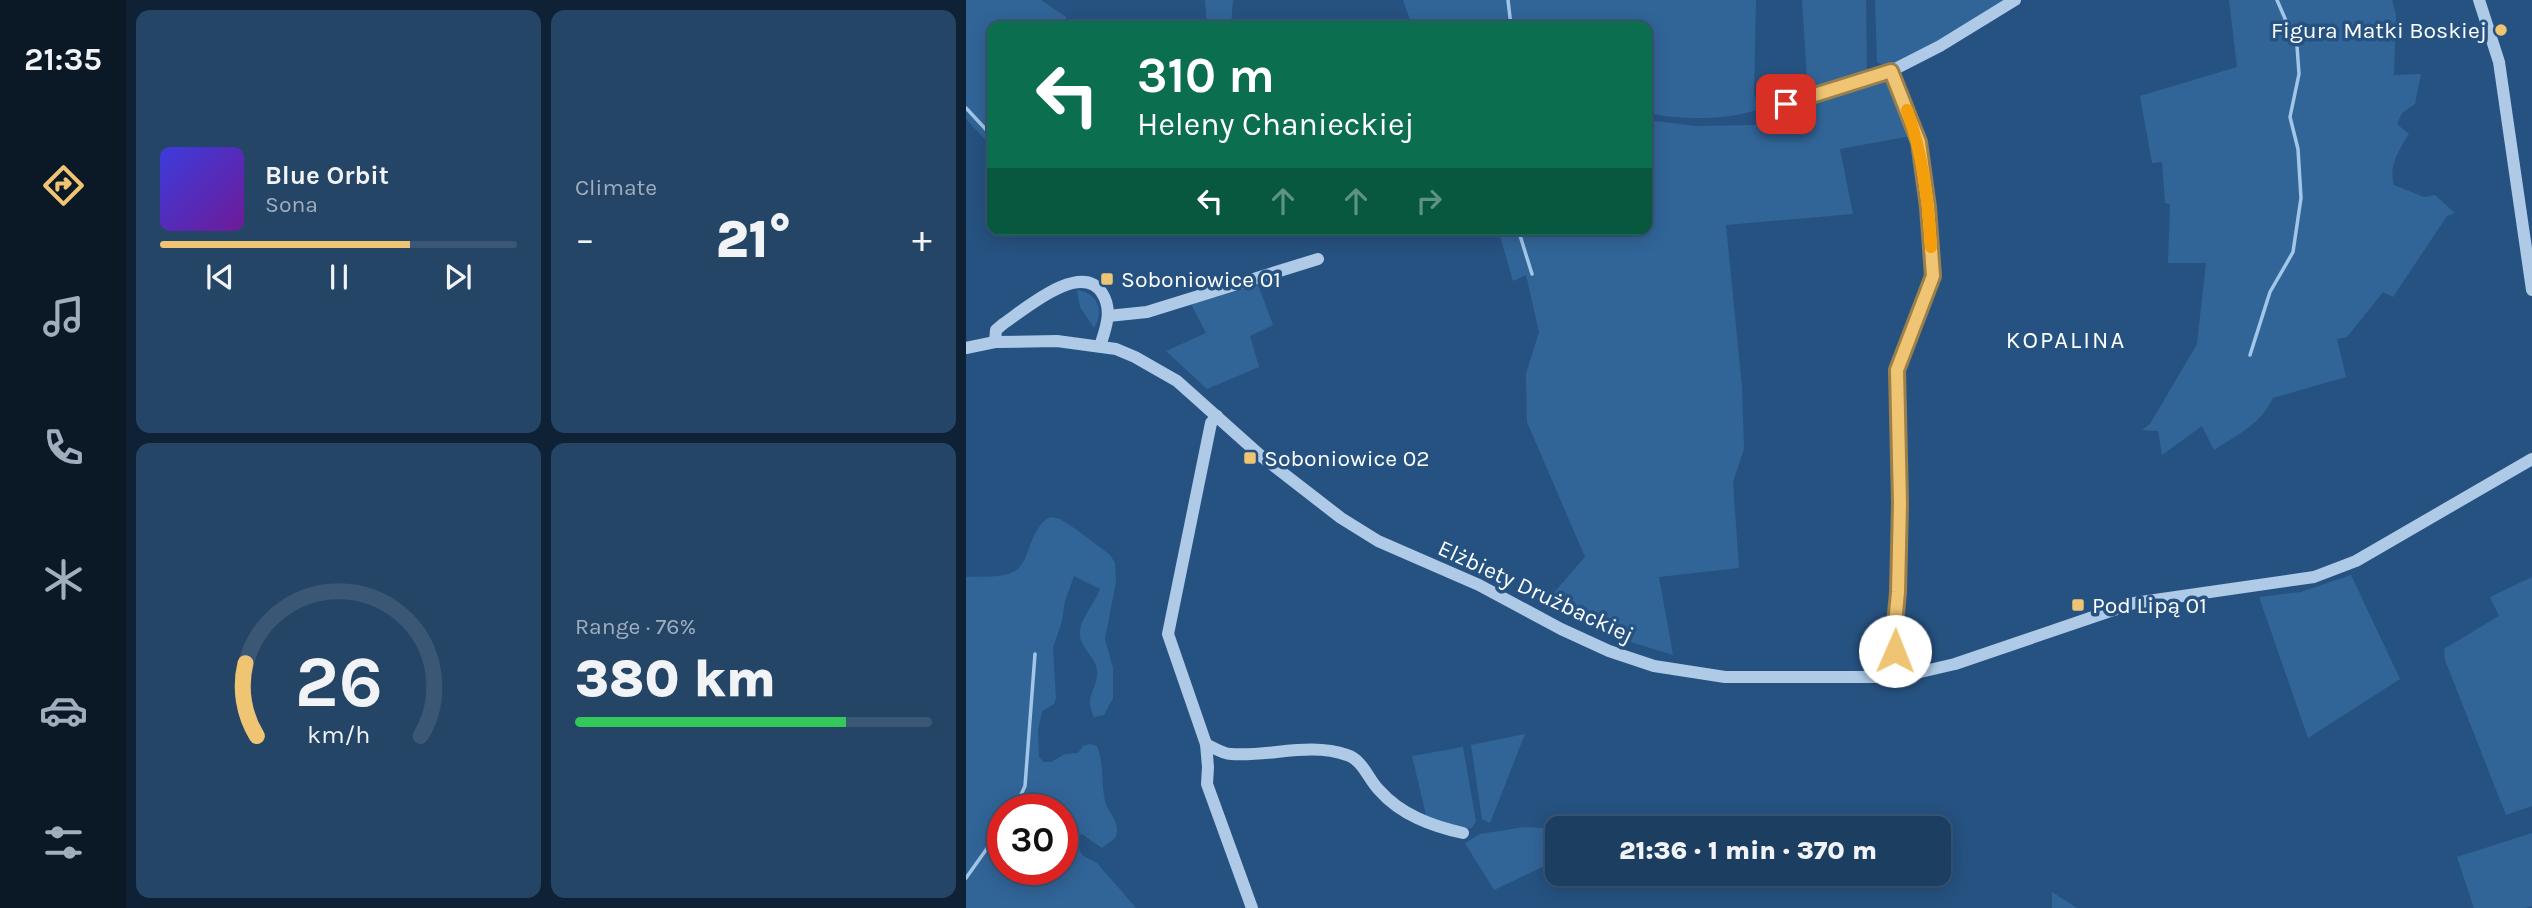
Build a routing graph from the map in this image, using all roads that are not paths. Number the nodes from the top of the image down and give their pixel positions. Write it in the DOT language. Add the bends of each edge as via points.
graph roads {
  1 [pos="2015,0"];
  2 [pos="2479,0"];
  3 [pos="1891,71"];
  4 [pos="1779,106"];
  5 [pos="1318,259"];
  6 [pos="2532,290"];
  7 [pos="1108,316"];
  8 [pos="995,342"];
  9 [pos="1100,345"];
  10 [pos="966,348"];
  11 [pos="1217,416"];
  12 [pos="2532,459"];
  13 [pos="1897,676"];
  14 [pos="1206,744"];
  15 [pos="1463,833"];
  16 [pos="1252,908"];
  1 -- 3 [label="street"];
  2 -- 6 [label="street" via="2499,62"];
  3 -- 4 [label="street"];
  3 -- 13 [label="street" via="1919,142 1933,276 1897,370"];
  5 -- 7 [label="street" via="1147,312"];
  7 -- 8 [label="street" via="1096,287 1069,283 1003,324 996,330"];
  7 -- 9 [label="street"];
  8 -- 9 [label="street, Elżbiety Drużbackiej"];
  8 -- 10 [label="street, Elżbiety Drużbackiej"];
  9 -- 11 [label="street, Elżbiety Drużbackiej" via="1164,372"];
  11 -- 13 [label="street, Elżbiety Drużbackiej" via="1272,465 1365,534 1631,660 1725,677"];
  11 -- 14 [label="street" via="1211,423 1168,634"];
  12 -- 13 [label="street, Elżbiety Drużbackiej" via="2329,572 2297,581 2134,603 1955,664"];
  14 -- 15 [label="street" via="1228,754 1318,748 1351,756 1392,802 1435,827"];
  14 -- 16 [label="street" via="1207,784"];
}
